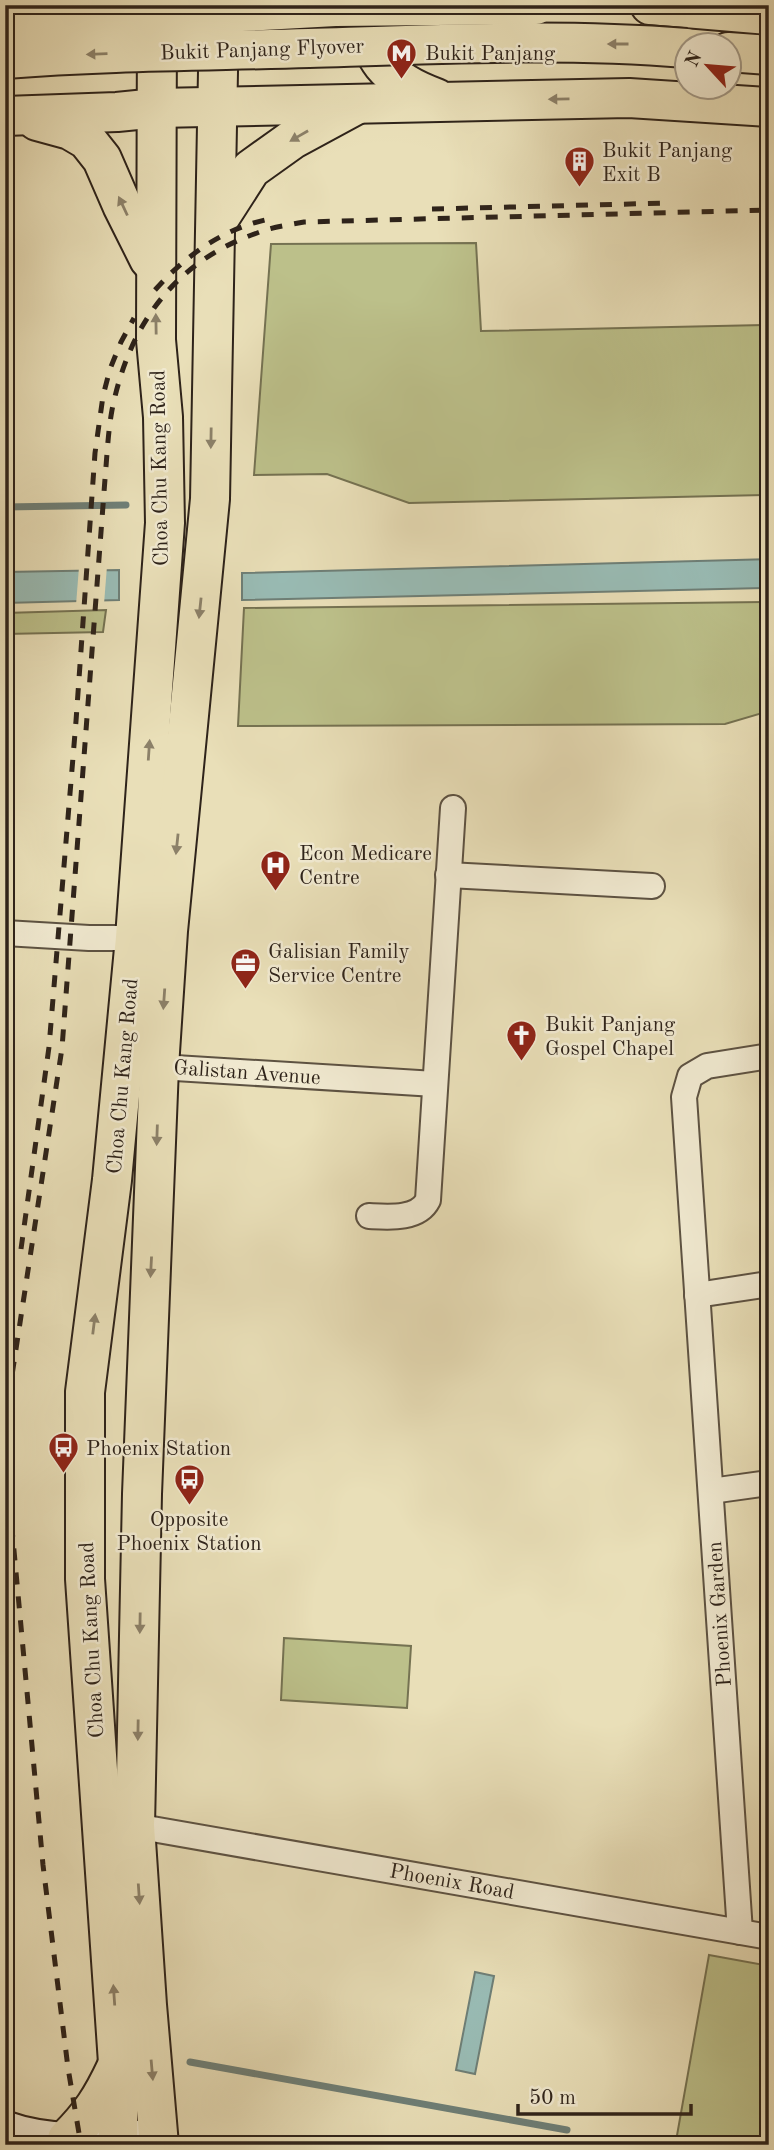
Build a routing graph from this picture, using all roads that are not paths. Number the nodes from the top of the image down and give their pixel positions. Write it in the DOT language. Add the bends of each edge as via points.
graph roads {
  1 [pos="157,5"];
  2 [pos="219,5"];
  3 [pos="374,5"];
  4 [pos="536,5"];
  5 [pos="650,5"];
  6 [pos="769,15"];
  7 [pos="5,25"];
  8 [pos="672,47"];
  9 [pos="742,53"];
  10 [pos="769,55"];
  11 [pos="5,59"];
  12 [pos="444,102"];
  13 [pos="359,103"];
  14 [pos="218,106"];
  15 [pos="769,107"];
  16 [pos="158,108"];
  17 [pos="12,116"];
  18 [pos="217,222"];
  19 [pos="155,266"];
  20 [pos="453,808"];
  21 [pos="449,875"];
  22 [pos="652,886"];
  23 [pos="5,933"];
  24 [pos="135,938"];
  25 [pos="769,1056"];
  26 [pos="159,1067"];
  27 [pos="435,1084"];
  28 [pos="115,1148"];
  29 [pos="369,1216"];
  30 [pos="769,1284"];
  31 [pos="697,1295"];
  32 [pos="85,1392"];
  33 [pos="146,1396"];
  34 [pos="769,1483"];
  35 [pos="711,1491"];
  36 [pos="142,1494"];
  37 [pos="85,1522"];
  38 [pos="135,1826"];
  39 [pos="740,1932"];
  40 [pos="769,1937"];
  41 [pos="118,2063"];
  42 [pos="5,2128"];
  43 [pos="67,2139"];
  44 [pos="158,2140"];
  45 [pos="118,2142"];
  1 -- 16 [label="main road, Choa Chu Kang Road"];
  2 -- 14 [label="main road, Choa Chu Kang Road"];
  3 -- 12 [label="main road" via="370,21 373,51 391,75"];
  4 -- 7 [label="main road, Bukit Panjang Flyover, bridge" via="335,7"];
  5 -- 6 [label="main road"];
  8 -- 11 [label="main road, Bukit Panjang Flyover, one-way, bridge" via="513,43"];
  9 -- 10 [label="main road"];
  12 -- 13 [label="main road"];
  15 -- 12 [label="main road, one-way" via="652,98"];
  13 -- 14 [label="main road"];
  13 -- 18 [label="main road, one-way" via="293,139 251,169"];
  14 -- 16 [label="main road"];
  14 -- 18 [label="main road, Choa Chu Kang Road"];
  16 -- 17 [label="main road"];
  16 -- 19 [label="main road, Choa Chu Kang Road"];
  19 -- 17 [label="main road, one-way" via="102,159 87,140 70,130"];
  18 -- 26 [label="main road, Choa Chu Kang Road, one-way" via="208,526"];
  24 -- 19 [label="main road, Choa Chu Kang Road, one-way" via="165,523"];
  20 -- 21 [label="street"];
  21 -- 22 [label="street"];
  21 -- 27 [label="street"];
  23 -- 24 [label="street"];
  24 -- 28 [label="main road, Choa Chu Kang Road"];
  25 -- 31 [label="street, Phoenix Garden" via="707,1066 690,1076 684,1097"];
  26 -- 27 [label="street, Galistan Avenue"];
  26 -- 28 [label="street, Galistan Avenue" via="147,1069 138,1078"];
  26 -- 33 [label="main road, Choa Chu Kang Road, one-way"];
  27 -- 29 [label="street" via="425,1208 393,1217"];
  32 -- 28 [label="main road, Choa Chu Kang Road, one-way"];
  30 -- 31 [label="street"];
  31 -- 35 [label="street, Phoenix Garden"];
  32 -- 33 [label="main road" via="98,1435 105,1440 115,1440 130,1429"];
  32 -- 37 [label="main road, Choa Chu Kang Road"];
  33 -- 36 [label="main road, Choa Chu Kang Road"];
  34 -- 35 [label="street"];
  35 -- 39 [label="street, Phoenix Garden"];
  36 -- 37 [label="main road" via="128,1471 115,1466 104,1470"];
  36 -- 38 [label="main road, Choa Chu Kang Road, one-way"];
  41 -- 37 [label="main road, Choa Chu Kang Road, one-way" via="85,1580"];
  38 -- 39 [label="street, Phoenix Road"];
  38 -- 44 [label="main road, Choa Chu Kang Road, one-way"];
  39 -- 40 [label="street, Phoenix Road"];
  41 -- 43 [label="main road" via="102,2097"];
  41 -- 45 [label="main road, Choa Chu Kang Road"];
  42 -- 43 [label="main road"];
  43 -- 45 [label="main road"];
  44 -- 45 [label="main road"];
}
